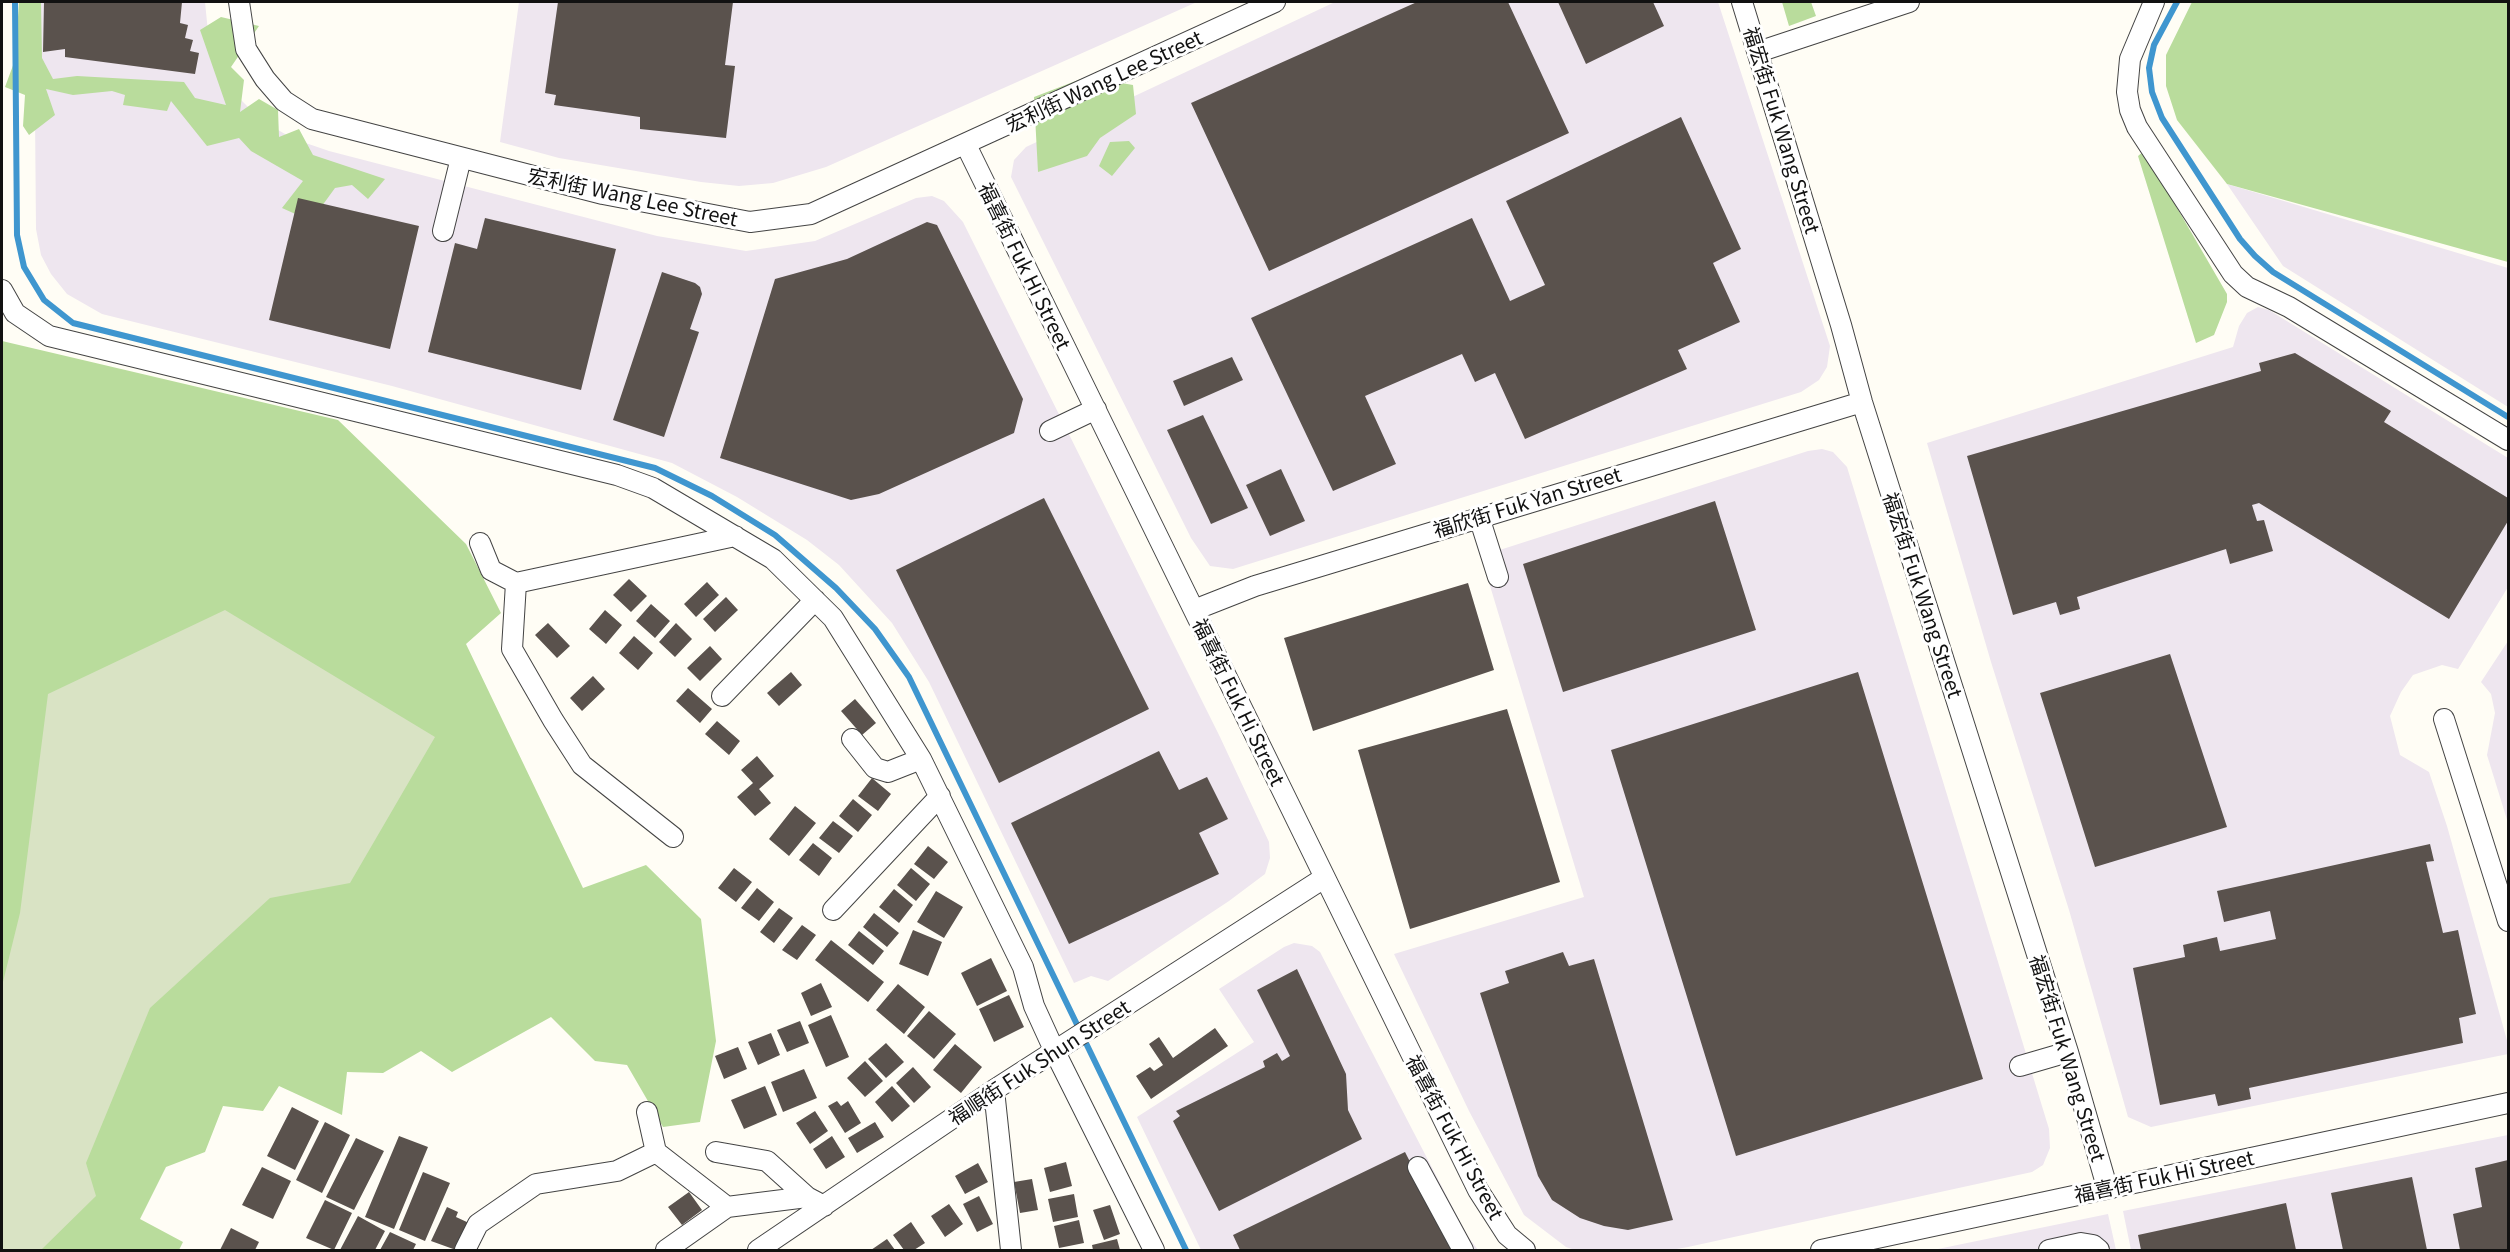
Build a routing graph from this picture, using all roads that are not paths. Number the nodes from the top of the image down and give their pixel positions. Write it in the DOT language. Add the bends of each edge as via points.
graph roads {
  1 [pos="239,2"];
  2 [pos="1275,2"];
  3 [pos="1742,2"];
  4 [pos="1909,2"];
  5 [pos="2154,2"];
  6 [pos="1870,7"];
  7 [pos="1758,52"];
  8 [pos="966,145"];
  9 [pos="461,158"];
  10 [pos="443,231"];
  11 [pos="3,297"];
  12 [pos="1862,402"];
  13 [pos="1096,409"];
  14 [pos="1050,431"];
  15 [pos="2508,440"];
  16 [pos="1479,517"];
  17 [pos="735,536"];
  18 [pos="480,543"];
  19 [pos="1498,577"];
  20 [pos="516,583"];
  21 [pos="815,600"];
  22 [pos="1194,610"];
  23 [pos="722,696"];
  24 [pos="2444,719"];
  25 [pos="852,739"];
  26 [pos="921,759"];
  27 [pos="940,796"];
  28 [pos="673,837"];
  29 [pos="1324,878"];
  30 [pos="833,910"];
  31 [pos="2508,921"];
  32 [pos="1060,1048"];
  33 [pos="2068,1052"];
  34 [pos="2020,1066"];
  35 [pos="994,1090"];
  36 [pos="2508,1103"];
  37 [pos="646,1112"];
  38 [pos="656,1152"];
  39 [pos="716,1152"];
  40 [pos="1418,1167"];
  41 [pos="2107,1187"];
  42 [pos="815,1202"];
  43 [pos="727,1208"];
  44 [pos="465,1251"];
  45 [pos="666,1251"];
  46 [pos="758,1251"];
  47 [pos="1011,1251"];
  48 [pos="1154,1251"];
  49 [pos="1463,1251"];
  50 [pos="1525,1251"];
  51 [pos="1821,1251"];
  52 [pos="2049,1251"];
  53 [pos="2099,1251"];
  1 -- 9 [label="street, 宏利街 Wang Lee Street" via="246,49 284,100 312,119"];
  2 -- 8 [label="street, 宏利街 Wang Lee Street"];
  3 -- 7 [label="street, 福宏街 Fuk Wang Street"];
  4 -- 6 [label="street"];
  5 -- 15 [label="street" via="2130,59 2130,110 2137,127 2233,274 2247,287 2289,307"];
  6 -- 7 [label="street"];
  7 -- 12 [label="street, 福宏街 Fuk Wang Street"];
  8 -- 9 [label="street, 宏利街 Wang Lee Street" via="811,214 750,222 603,194"];
  8 -- 13 [label="street, 福喜街 Fuk Hi Street"];
  9 -- 10 [label="street"];
  11 -- 17 [label="street" via="15,313 49,336 617,475 653,488"];
  12 -- 16 [label="street, 福欣街 Fuk Yan Street"];
  12 -- 33 [label="street, 福宏街 Fuk Wang Street"];
  13 -- 14 [label="street"];
  13 -- 22 [label="street, 福喜街 Fuk Hi Street"];
  16 -- 19 [label="street"];
  16 -- 22 [label="street, 福欣街 Fuk Yan Street" via="1255,586"];
  17 -- 20 [label="street"];
  17 -- 21 [label="street" via="773,559"];
  18 -- 20 [label="street" via="491,570"];
  20 -- 28 [label="street" via="512,649 553,720 582,765"];
  21 -- 23 [label="street"];
  21 -- 26 [label="street" via="833,618"];
  22 -- 29 [label="street, 福喜街 Fuk Hi Street"];
  24 -- 31 [label="street"];
  25 -- 26 [label="street" via="875,768 888,772"];
  26 -- 27 [label="street"];
  27 -- 30 [label="street"];
  27 -- 32 [label="street" via="1023,967 1034,1006"];
  29 -- 32 [label="street, 福順街 Fuk Shun Street"];
  29 -- 50 [label="street, 福喜街 Fuk Hi Street" via="1478,1190 1507,1235"];
  32 -- 35 [label="street, 福順街 Fuk Shun Street"];
  32 -- 48 [label="street"];
  33 -- 34 [label="street"];
  33 -- 41 [label="street, 福宏街 Fuk Wang Street"];
  35 -- 42 [label="street, 福順街 Fuk Shun Street"];
  35 -- 47 [label="street"];
  36 -- 41 [label="street, 福喜街 Fuk Hi Street"];
  37 -- 38 [label="street"];
  38 -- 43 [label="street"];
  38 -- 44 [label="street" via="617,1171 536,1184 478,1224"];
  39 -- 42 [label="street" via="767,1161"];
  40 -- 49 [label="street"];
  41 -- 51 [label="street, 福喜街 Fuk Hi Street"];
  42 -- 43 [label="street"];
  42 -- 46 [label="street, 福順街 Fuk Shun Street"];
  43 -- 45 [label="street"];
  52 -- 53 [label="street" via="2081,1244 2093,1245"];
}
